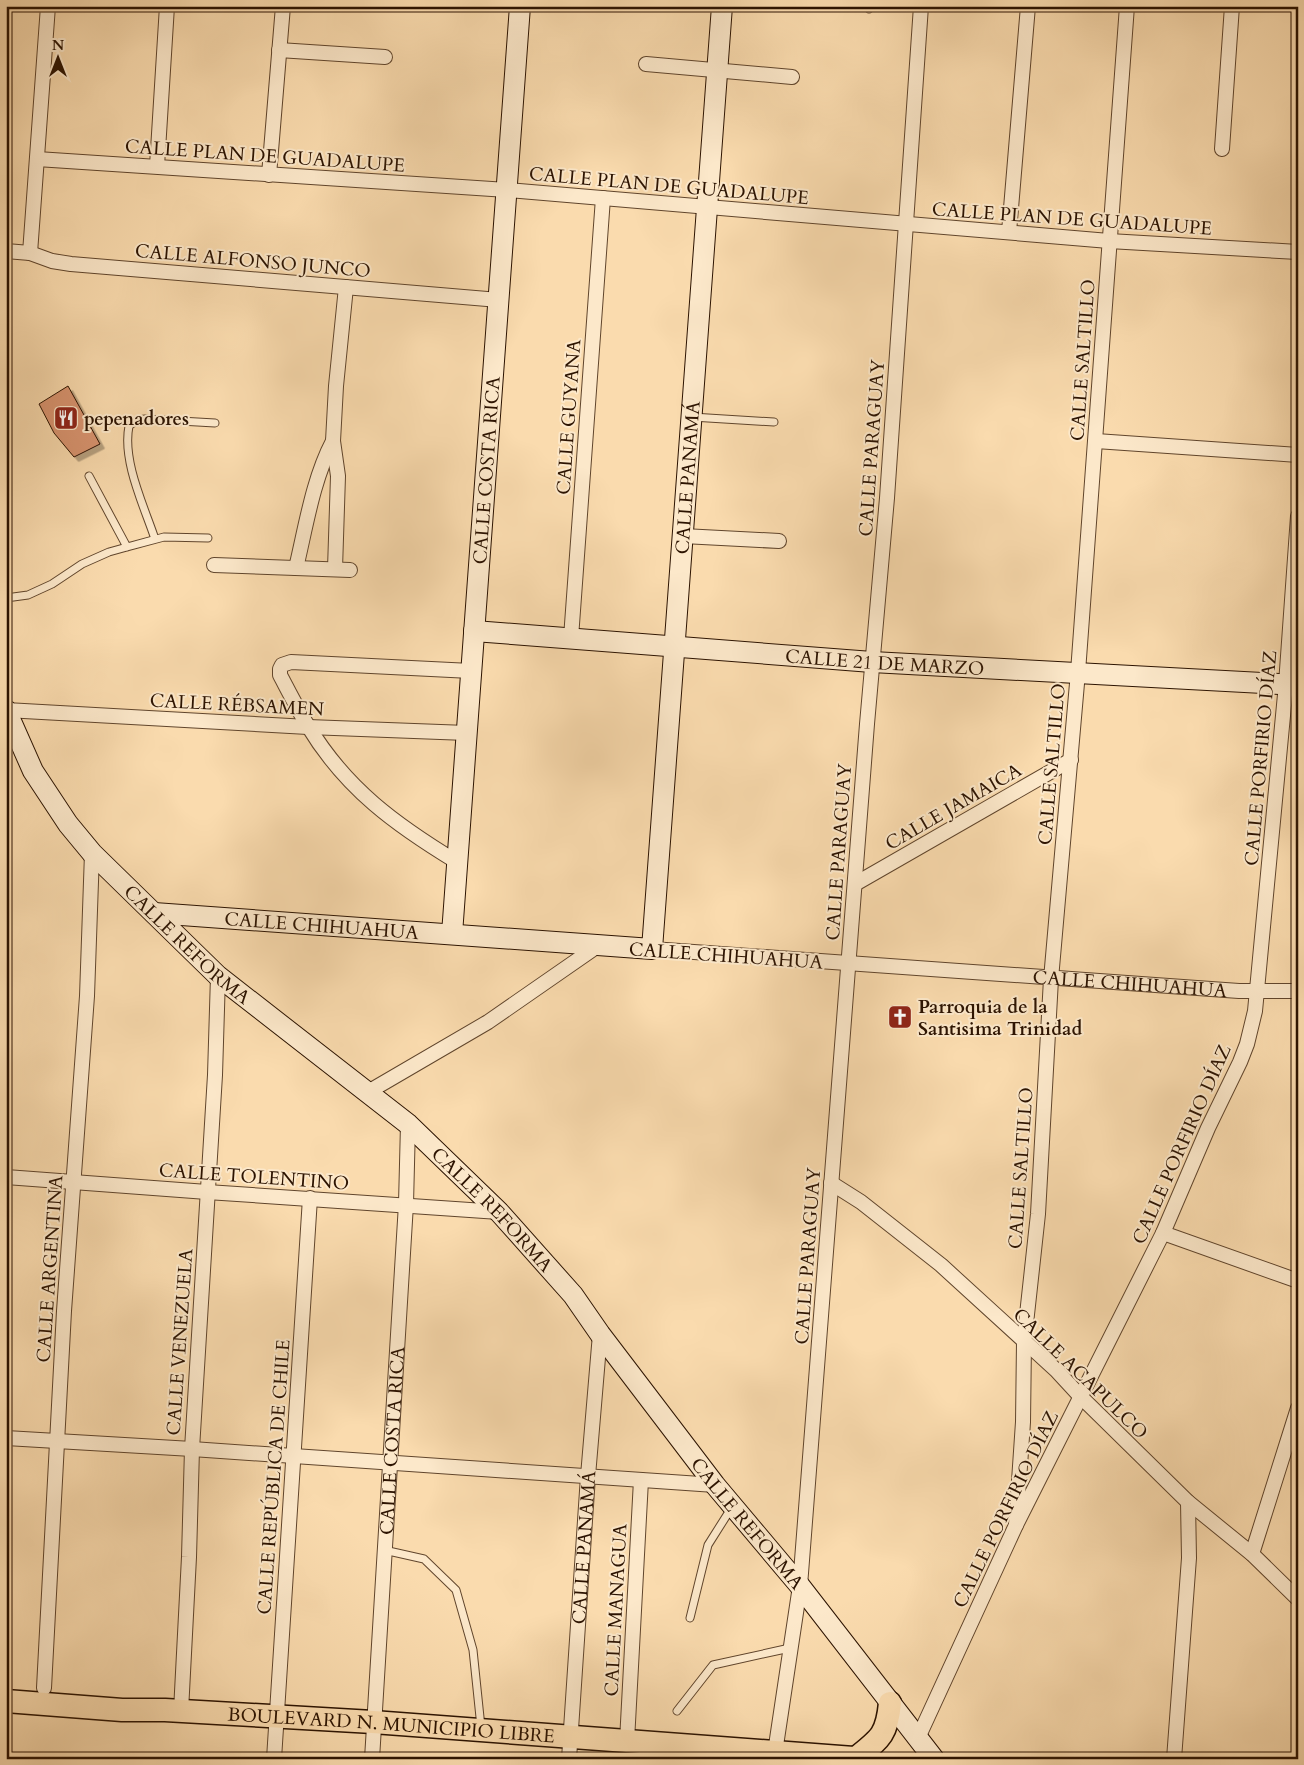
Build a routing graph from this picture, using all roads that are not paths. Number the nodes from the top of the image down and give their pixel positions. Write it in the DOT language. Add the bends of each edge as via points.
graph roads {
  1 [pos="48,6"];
  2 [pos="167,6"];
  3 [pos="283,6"];
  4 [pos="520,6"];
  5 [pos="722,6"];
  6 [pos="921,6"];
  7 [pos="1028,6"];
  8 [pos="1127,6"];
  9 [pos="1232,6"];
  10 [pos="279,50"];
  11 [pos="385,57"];
  12 [pos="646,64"];
  13 [pos="718,70"];
  14 [pos="792,77"];
  15 [pos="1222,149"];
  16 [pos="36,158"];
  17 [pos="157,166"];
  18 [pos="269,175"];
  19 [pos="507,190"];
  20 [pos="603,198"];
  21 [pos="708,207"];
  22 [pos="906,225"];
  23 [pos="1009,232"];
  24 [pos="1109,241"];
  25 [pos="6,251"];
  26 [pos="1298,252"];
  27 [pos="30,253"];
  28 [pos="346,286"];
  29 [pos="499,300"];
  30 [pos="692,417"];
  31 [pos="774,422"];
  32 [pos="215,423"];
  33 [pos="333,441"];
  34 [pos="1096,441"];
  35 [pos="1298,454"];
  36 [pos="89,476"];
  37 [pos="1298,516"];
  38 [pos="683,536"];
  39 [pos="208,538"];
  40 [pos="155,539"];
  41 [pos="779,541"];
  42 [pos="127,547"];
  43 [pos="214,564"];
  44 [pos="296,568"];
  45 [pos="334,570"];
  46 [pos="350,570"];
  47 [pos="6,598"];
  48 [pos="474,631"];
  49 [pos="571,638"];
  50 [pos="675,646"];
  51 [pos="872,662"];
  52 [pos="471,671"];
  53 [pos="1078,672"];
  54 [pos="1292,685"];
  55 [pos="6,710"];
  56 [pos="308,726"];
  57 [pos="466,733"];
  58 [pos="1071,760"];
  59 [pos="92,854"];
  60 [pos="457,862"];
  61 [pos="855,884"];
  62 [pos="154,913"];
  63 [pos="452,934"];
  64 [pos="599,945"];
  65 [pos="652,949"];
  66 [pos="848,964"];
  67 [pos="218,976"];
  68 [pos="1051,979"];
  69 [pos="1257,991"];
  70 [pos="1298,991"];
  71 [pos="368,1092"];
  72 [pos="408,1124"];
  73 [pos="6,1176"];
  74 [pos="74,1181"];
  75 [pos="831,1183"];
  76 [pos="207,1192"];
  77 [pos="310,1198"];
  78 [pos="406,1204"];
  79 [pos="499,1212"];
  80 [pos="1162,1233"];
  81 [pos="1298,1281"];
  82 [pos="600,1334"];
  83 [pos="1024,1342"];
  84 [pos="1080,1396"];
  85 [pos="1298,1408"];
  86 [pos="6,1438"];
  87 [pos="57,1441"];
  88 [pos="192,1449"];
  89 [pos="294,1457"];
  90 [pos="390,1463"];
  91 [pos="588,1476"];
  92 [pos="641,1480"];
  93 [pos="715,1485"];
  94 [pos="1188,1502"];
  95 [pos="732,1506"];
  96 [pos="1016,1525"];
  97 [pos="384,1550"];
  98 [pos="1252,1554"];
  99 [pos="800,1586"];
  100 [pos="1298,1599"];
  101 [pos="690,1618"];
  102 [pos="790,1648"];
  103 [pos="6,1686"];
  104 [pos="44,1688"];
  105 [pos="6,1701"];
  106 [pos="890,1703"];
  107 [pos="173,1711"];
  108 [pos="677,1711"];
  109 [pos="277,1717"];
  110 [pos="373,1722"];
  111 [pos="482,1730"];
  112 [pos="918,1738"];
  113 [pos="627,1741"];
  114 [pos="570,1748"];
  115 [pos="775,1755"];
  116 [pos="862,1758"];
  117 [pos="274,1759"];
  118 [pos="372,1759"];
  119 [pos="934,1759"];
  120 [pos="1174,1759"];
  1 -- 16 [label="street"];
  2 -- 17 [label="street"];
  3 -- 10 [label="street"];
  4 -- 19 [label="street, CALLE COSTA RICA"];
  5 -- 13 [label="street, CALLE PANAMÁ"];
  6 -- 22 [label="street, CALLE PARAGUAY"];
  7 -- 23 [label="street"];
  8 -- 24 [label="street, CALLE SALTILLO"];
  9 -- 15 [label="street"];
  10 -- 11 [label="street"];
  10 -- 18 [label="street"];
  12 -- 13 [label="street"];
  13 -- 14 [label="street"];
  13 -- 21 [label="street, CALLE PANAMÁ"];
  16 -- 17 [label="street, CALLE PLAN DE GUADALUPE"];
  16 -- 27 [label="street"];
  17 -- 18 [label="street, CALLE PLAN DE GUADALUPE"];
  18 -- 19 [label="street, CALLE PLAN DE GUADALUPE"];
  19 -- 20 [label="street, CALLE PLAN DE GUADALUPE"];
  19 -- 29 [label="street, CALLE COSTA RICA"];
  20 -- 21 [label="street, CALLE PLAN DE GUADALUPE"];
  20 -- 49 [label="street, CALLE GUYANA"];
  21 -- 22 [label="street, CALLE PLAN DE GUADALUPE"];
  21 -- 30 [label="street, CALLE PANAMÁ"];
  22 -- 23 [label="street, CALLE PLAN DE GUADALUPE"];
  22 -- 51 [label="street, CALLE PARAGUAY"];
  23 -- 24 [label="street, CALLE PLAN DE GUADALUPE"];
  24 -- 26 [label="street, CALLE PLAN DE GUADALUPE"];
  24 -- 34 [label="street, CALLE SALTILLO"];
  25 -- 27 [label="street, CALLE ALFONSO JUNCO"];
  27 -- 28 [label="street, CALLE ALFONSO JUNCO" via="71,264"];
  28 -- 29 [label="street, CALLE ALFONSO JUNCO"];
  28 -- 33 [label="street"];
  29 -- 48 [label="street, CALLE COSTA RICA"];
  30 -- 31 [label="lane"];
  30 -- 38 [label="street, CALLE PANAMÁ"];
  32 -- 40 [label="lane" via="145,419 129,426 128,442 134,475"];
  33 -- 44 [label="street" via="319,476"];
  33 -- 45 [label="street" via="338,476"];
  34 -- 35 [label="street"];
  34 -- 53 [label="street, CALLE SALTILLO"];
  36 -- 42 [label="lane"];
  37 -- 54 [label="street, CALLE PORFIRIO DÍAZ"];
  38 -- 41 [label="street"];
  38 -- 50 [label="street, CALLE PANAMÁ"];
  39 -- 40 [label="lane"];
  40 -- 42 [label="lane"];
  42 -- 47 [label="lane" via="82,564 28,595"];
  43 -- 44 [label="street"];
  44 -- 45 [label="street"];
  45 -- 46 [label="street"];
  48 -- 49 [label="street, CALLE 21 DE MARZO"];
  48 -- 52 [label="street, CALLE COSTA RICA"];
  49 -- 50 [label="street, CALLE 21 DE MARZO"];
  50 -- 51 [label="street, CALLE 21 DE MARZO"];
  50 -- 65 [label="street, CALLE PANAMÁ"];
  51 -- 53 [label="street, CALLE 21 DE MARZO"];
  51 -- 61 [label="street, CALLE PARAGUAY"];
  52 -- 56 [label="street" via="286,663 282,665 280,676"];
  52 -- 57 [label="street, CALLE COSTA RICA"];
  53 -- 54 [label="street, CALLE 21 DE MARZO"];
  53 -- 58 [label="street, CALLE SALTILLO"];
  54 -- 69 [label="street, CALLE PORFIRIO DÍAZ"];
  55 -- 56 [label="street, CALLE RÉBSAMEN"];
  55 -- 59 [label="street, CALLE REFORMA" via="33,771"];
  56 -- 57 [label="street, CALLE RÉBSAMEN"];
  56 -- 60 [label="street" via="334,764 367,798 414,836"];
  57 -- 60 [label="street, CALLE COSTA RICA"];
  58 -- 61 [label="street, CALLE JAMAICA"];
  58 -- 68 [label="street, CALLE SALTILLO"];
  59 -- 62 [label="street, CALLE REFORMA"];
  59 -- 74 [label="street, CALLE ARGENTINA" via="87,996"];
  60 -- 63 [label="street, CALLE COSTA RICA"];
  61 -- 66 [label="street, CALLE PARAGUAY"];
  62 -- 63 [label="street, CALLE CHIHUAHUA"];
  62 -- 67 [label="street, CALLE REFORMA"];
  63 -- 64 [label="street, CALLE CHIHUAHUA"];
  64 -- 65 [label="street, CALLE CHIHUAHUA"];
  64 -- 71 [label="street" via="488,1022"];
  65 -- 66 [label="street, CALLE CHIHUAHUA"];
  66 -- 68 [label="street, CALLE CHIHUAHUA"];
  66 -- 75 [label="street, CALLE PARAGUAY"];
  67 -- 71 [label="street, CALLE REFORMA"];
  67 -- 76 [label="street, CALLE VENEZUELA"];
  68 -- 69 [label="street, CALLE CHIHUAHUA"];
  68 -- 83 [label="street, CALLE SALTILLO" via="1038,1214"];
  69 -- 70 [label="street, CALLE CHIHUAHUA"];
  69 -- 80 [label="street, CALLE PORFIRIO DÍAZ" via="1255,1011 1240,1062"];
  71 -- 72 [label="street, CALLE REFORMA"];
  72 -- 78 [label="street, CALLE COSTA RICA"];
  72 -- 79 [label="street, CALLE REFORMA"];
  73 -- 74 [label="street, CALLE TOLENTINO"];
  74 -- 76 [label="street, CALLE TOLENTINO"];
  74 -- 87 [label="street, CALLE ARGENTINA"];
  75 -- 83 [label="street, CALLE ACAPULCO" via="861,1202 941,1265"];
  75 -- 99 [label="street, CALLE PARAGUAY"];
  76 -- 77 [label="street, CALLE TOLENTINO"];
  76 -- 88 [label="street, CALLE VENEZUELA"];
  77 -- 78 [label="street, CALLE TOLENTINO"];
  77 -- 89 [label="street, CALLE REPÚBLICA DE CHILE"];
  78 -- 79 [label="street, CALLE TOLENTINO"];
  78 -- 90 [label="street, CALLE COSTA RICA"];
  79 -- 82 [label="street, CALLE REFORMA" via="573,1295"];
  80 -- 81 [label="street"];
  80 -- 84 [label="street, CALLE PORFIRIO DÍAZ"];
  82 -- 91 [label="street, CALLE PANAMÁ"];
  82 -- 93 [label="street, CALLE REFORMA"];
  83 -- 84 [label="street, CALLE ACAPULCO"];
  83 -- 96 [label="street, CALLE SALTILLO"];
  84 -- 94 [label="street, CALLE ACAPULCO"];
  84 -- 96 [label="street, CALLE PORFIRIO DÍAZ"];
  85 -- 98 [label="street"];
  86 -- 87 [label="street"];
  87 -- 88 [label="street"];
  87 -- 104 [label="street, CALLE ARGENTINA"];
  88 -- 89 [label="street"];
  88 -- 107 [label="street, CALLE VENEZUELA" via="189,1557"];
  89 -- 90 [label="street"];
  89 -- 109 [label="street, CALLE REPÚBLICA DE CHILE"];
  90 -- 91 [label="street"];
  90 -- 97 [label="street, CALLE COSTA RICA"];
  91 -- 92 [label="street"];
  91 -- 114 [label="street, CALLE PANAMÁ"];
  92 -- 93 [label="street"];
  92 -- 113 [label="street, CALLE MANAGUA"];
  93 -- 95 [label="street, CALLE REFORMA"];
  94 -- 98 [label="street, CALLE ACAPULCO"];
  94 -- 120 [label="street" via="1189,1558"];
  95 -- 99 [label="street, CALLE REFORMA"];
  95 -- 101 [label="lane" via="708,1545"];
  96 -- 112 [label="street, CALLE PORFIRIO DÍAZ"];
  97 -- 110 [label="street, CALLE COSTA RICA"];
  97 -- 111 [label="lane" via="424,1559 456,1590 474,1650"];
  98 -- 100 [label="street, CALLE ACAPULCO"];
  99 -- 102 [label="street, CALLE PARAGUAY"];
  99 -- 106 [label="street, CALLE REFORMA"];
  102 -- 108 [label="lane" via="713,1665"];
  102 -- 115 [label="street, CALLE PARAGUAY"];
  103 -- 104 [label="main road"];
  104 -- 107 [label="main road" via="138,1697"];
  105 -- 107 [label="main road, BOULEVARD N. MUNICIPIO LIBRE"];
  106 -- 112 [label="street, CALLE REFORMA"];
  106 -- 116 [label="main road" via="883,1734"];
  107 -- 109 [label="main road, BOULEVARD N. MUNICIPIO LIBRE"];
  109 -- 110 [label="main road, BOULEVARD N. MUNICIPIO LIBRE"];
  109 -- 117 [label="street, CALLE REPÚBLICA DE CHILE"];
  110 -- 111 [label="main road, BOULEVARD N. MUNICIPIO LIBRE"];
  110 -- 118 [label="street, CALLE COSTA RICA"];
  111 -- 114 [label="main road, BOULEVARD N. MUNICIPIO LIBRE"];
  112 -- 119 [label="street, CALLE REFORMA"];
  113 -- 114 [label="main road, BOULEVARD N. MUNICIPIO LIBRE"];
  113 -- 115 [label="main road, BOULEVARD N. MUNICIPIO LIBRE"];
  115 -- 116 [label="main road, BOULEVARD N. MUNICIPIO LIBRE"];
}
